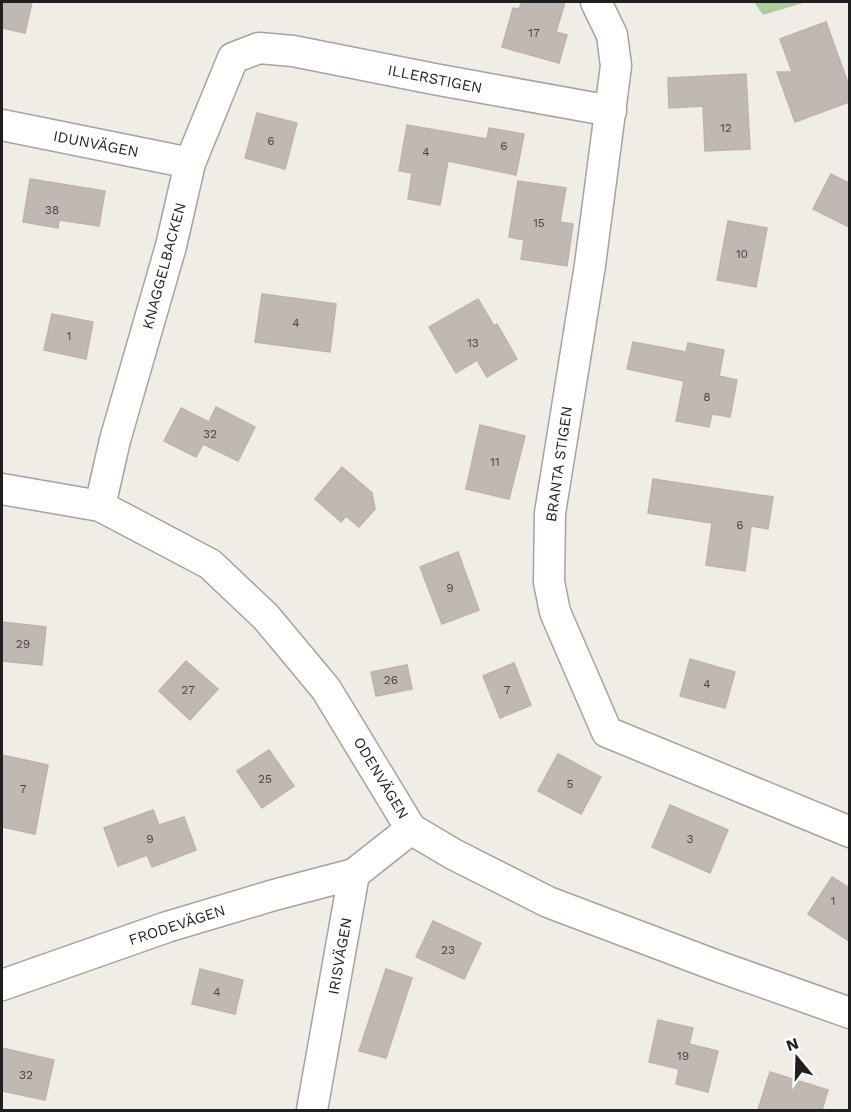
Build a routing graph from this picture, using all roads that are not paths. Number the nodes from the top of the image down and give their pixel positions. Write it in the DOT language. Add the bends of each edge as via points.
graph roads {
  1 [pos="596,2"];
  2 [pos="259,48"];
  3 [pos="611,111"];
  4 [pos="2,125"];
  5 [pos="190,163"];
  6 [pos="2,489"];
  7 [pos="100,506"];
  8 [pos="411,829"];
  9 [pos="849,832"];
  10 [pos="354,874"];
  11 [pos="2,985"];
  12 [pos="849,1013"];
  13 [pos="312,1110"];
  1 -- 3 [label="street, BRANTA STIGEN" via="612,35 616,66"];
  2 -- 3 [label="street, ILLERSTIGEN" via="293,51"];
  2 -- 5 [label="street, KNAGGELBACKEN" via="233,58"];
  3 -- 9 [label="street, BRANTA STIGEN" via="550,513 549,582 555,612 607,732"];
  4 -- 5 [label="street, IDUNVÄGEN"];
  5 -- 7 [label="street, KNAGGELBACKEN" via="171,246 114,440"];
  6 -- 7 [label="street, ODENVÄGEN"];
  7 -- 8 [label="street, ODENVÄGEN" via="210,564 266,617 326,689"];
  8 -- 10 [label="street"];
  8 -- 12 [label="street, ODENVÄGEN" via="548,902"];
  10 -- 11 [label="street, FRODEVÄGEN" via="167,927"];
  10 -- 13 [label="street, IRISVÄGEN"];
}
